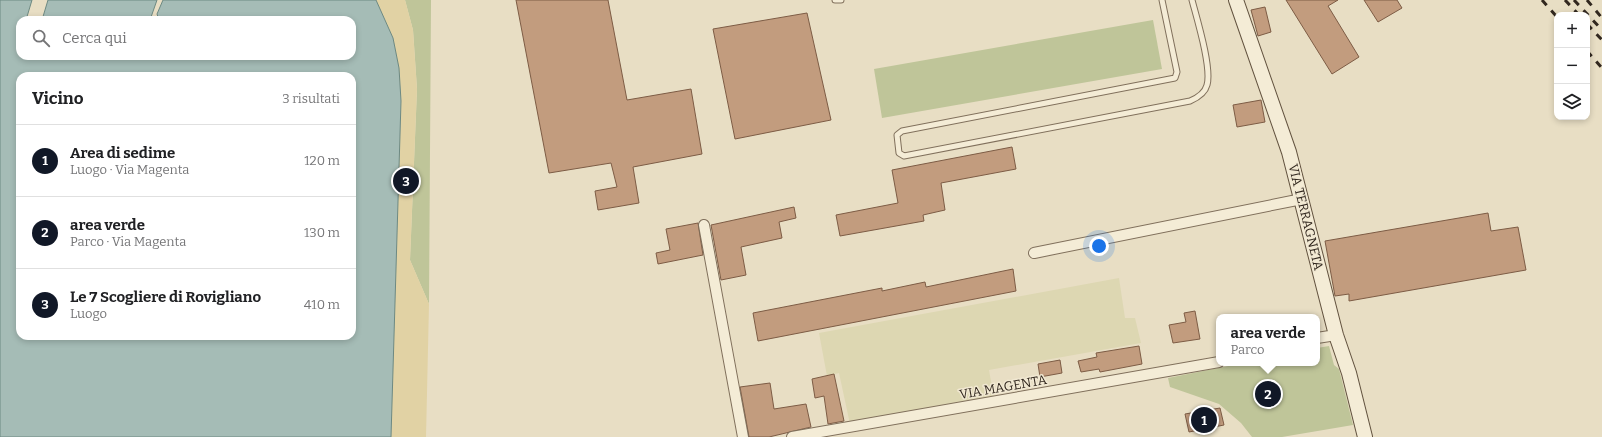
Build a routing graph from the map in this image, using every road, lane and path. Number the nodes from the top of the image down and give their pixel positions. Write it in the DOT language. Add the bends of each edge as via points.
graph roads {
  1 [pos="835,0"];
  2 [pos="842,0"];
  3 [pos="1162,0"];
  4 [pos="1192,0"];
  5 [pos="1236,0"];
  6 [pos="1302,199"];
  7 [pos="704,225"];
  8 [pos="1034,253"];
  9 [pos="1336,335"];
  10 [pos="1320,338"];
  11 [pos="1216,363"];
  12 [pos="743,437"];
  13 [pos="792,437"];
  14 [pos="1365,437"];
  1 -- 2 [label="lane"];
  3 -- 4 [label="lane" via="1177,72 1175,78 902,131 897,135 899,153 904,156 1190,101 1199,96 1207,86 1208,74"];
  5 -- 6 [label="street, VIA TERRAGNETA" via="1280,122"];
  6 -- 8 [label="street"];
  6 -- 9 [label="street, VIA TERRAGNETA"];
  7 -- 12 [label="street"];
  9 -- 10 [label="street"];
  9 -- 14 [label="street, VIA TERRAGNETA" via="1349,373"];
  11 -- 13 [label="street, VIA MAGENTA"];
}
